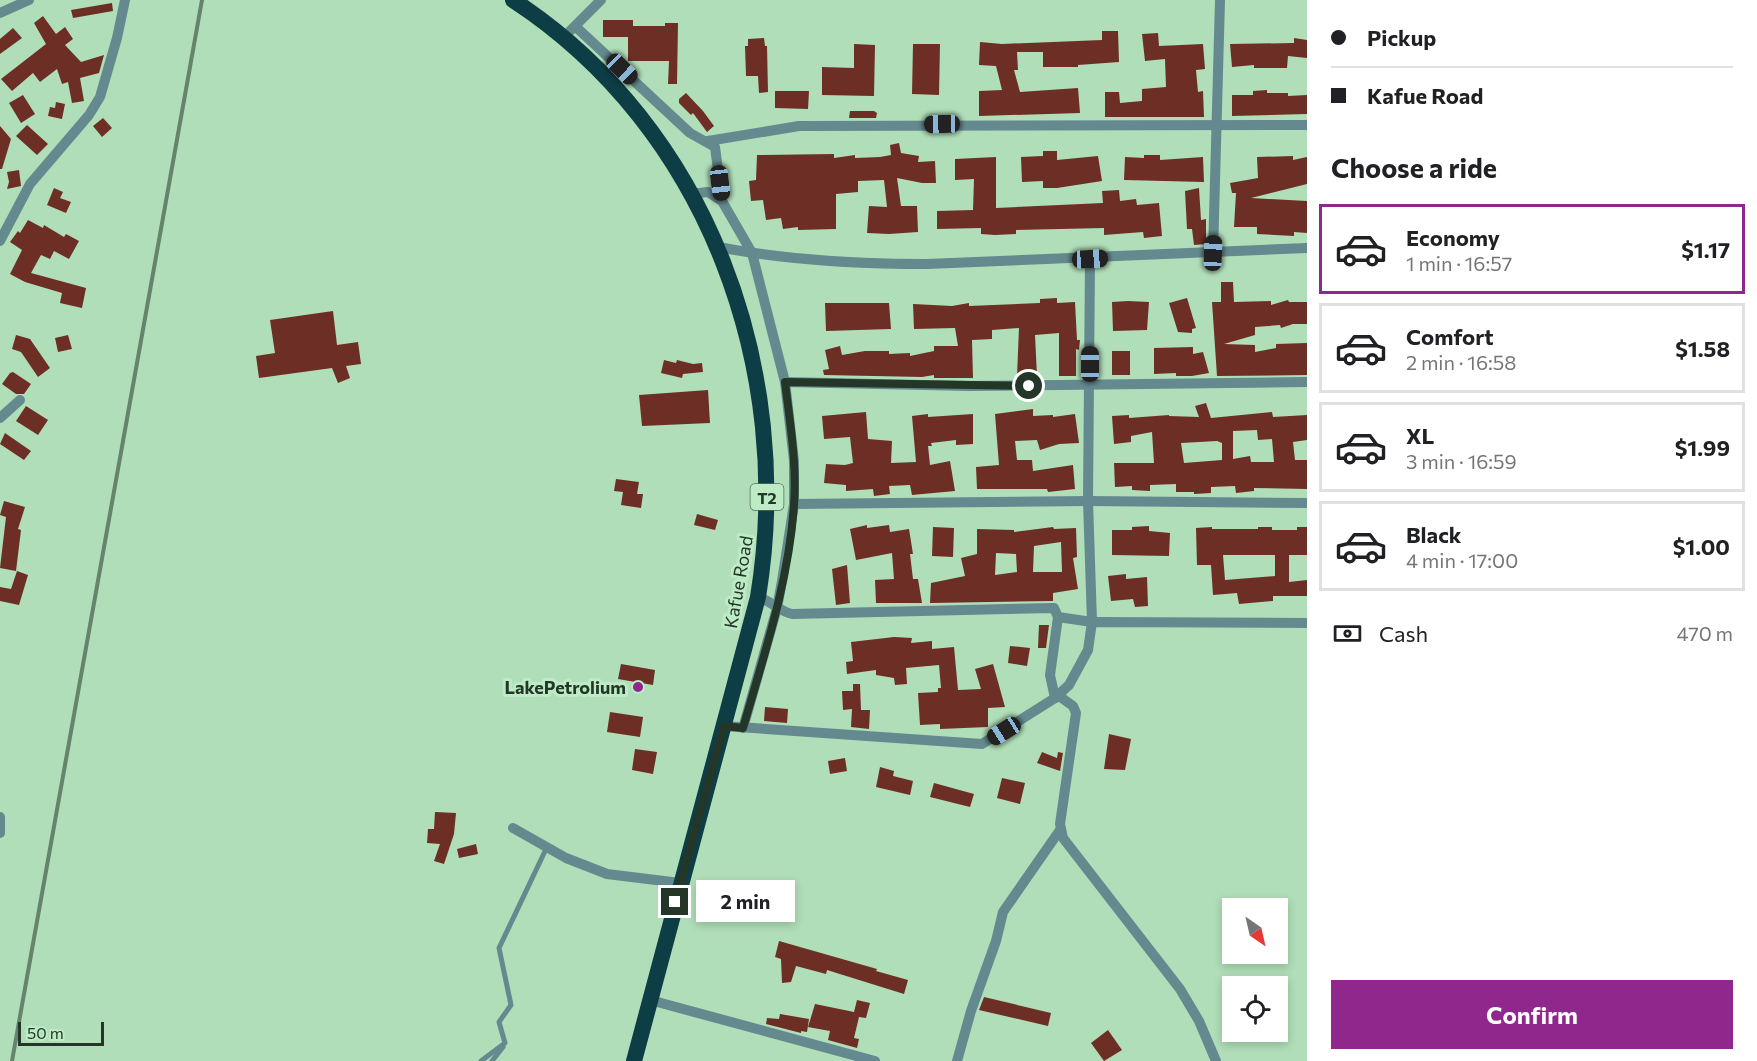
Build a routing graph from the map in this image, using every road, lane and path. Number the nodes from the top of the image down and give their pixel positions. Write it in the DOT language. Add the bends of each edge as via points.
graph roads {
  1 [pos="29,0"];
  2 [pos="125,0"];
  3 [pos="513,0"];
  4 [pos="601,0"];
  5 [pos="1220,0"];
  6 [pos="0,13"];
  7 [pos="569,33"];
  8 [pos="1217,124"];
  9 [pos="1307,125"];
  10 [pos="708,141"];
  11 [pos="690,194"];
  12 [pos="722,201"];
  13 [pos="0,241"];
  14 [pos="718,247"];
  15 [pos="1307,248"];
  16 [pos="752,253"];
  17 [pos="1213,253"];
  18 [pos="1090,259"];
  19 [pos="785,382"];
  20 [pos="1307,382"];
  21 [pos="1090,385"];
  22 [pos="20,400"];
  23 [pos="0,418"];
  24 [pos="1088,501"];
  25 [pos="1307,503"];
  26 [pos="794,504"];
  27 [pos="758,597"];
  28 [pos="777,608"];
  29 [pos="1058,616"];
  30 [pos="1092,622"];
  31 [pos="1307,623"];
  32 [pos="1057,697"];
  33 [pos="724,726"];
  34 [pos="743,728"];
  35 [pos="0,817"];
  36 [pos="513,828"];
  37 [pos="1060,830"];
  38 [pos="0,833"];
  39 [pos="546,847"];
  40 [pos="680,883"];
  41 [pos="650,1000"];
  42 [pos="505,1043"];
  43 [pos="481,1061"];
  44 [pos="492,1061"];
  45 [pos="634,1061"];
  46 [pos="876,1061"];
  47 [pos="957,1061"];
  48 [pos="1216,1061"];
  1 -- 6 [label="street"];
  2 -- 13 [label="street" via="100,97 30,184"];
  3 -- 7 [label="highway, Kafue Road / T2"];
  4 -- 7 [label="street"];
  5 -- 8 [label="street"];
  7 -- 10 [label="street" via="690,134"];
  7 -- 11 [label="highway, Kafue Road / T2" via="662,148"];
  8 -- 9 [label="street"];
  8 -- 10 [label="street" via="799,126"];
  8 -- 17 [label="street"];
  10 -- 12 [label="street" via="715,147"];
  11 -- 12 [label="street" via="708,192"];
  11 -- 14 [label="highway, Kafue Road / T2"];
  12 -- 16 [label="street"];
  14 -- 16 [label="street"];
  14 -- 27 [label="highway, Kafue Road / T2" via="751,349 764,422 766,540"];
  15 -- 17 [label="street"];
  16 -- 18 [label="street" via="879,264"];
  16 -- 19 [label="street"];
  17 -- 18 [label="street"];
  18 -- 21 [label="street"];
  19 -- 21 [label="street"];
  19 -- 26 [label="street" via="794,461"];
  20 -- 21 [label="street"];
  21 -- 24 [label="street"];
  22 -- 23 [label="street"];
  24 -- 25 [label="street"];
  24 -- 26 [label="street"];
  24 -- 30 [label="street"];
  26 -- 28 [label="street"];
  27 -- 28 [label="street" via="773,602"];
  27 -- 33 [label="highway, Kafue Road / T2"];
  28 -- 29 [label="street" via="792,614 1050,606 1058,611"];
  28 -- 34 [label="street"];
  29 -- 30 [label="street"];
  29 -- 32 [label="street" via="1050,666"];
  30 -- 31 [label="street"];
  30 -- 32 [label="street" via="1083,662"];
  32 -- 34 [label="street" via="987,742 975,744"];
  32 -- 37 [label="street" via="1076,713"];
  33 -- 34 [label="street"];
  33 -- 40 [label="highway, Kafue Road / T2"];
  35 -- 38 [label="street"];
  36 -- 39 [label="street"];
  37 -- 47 [label="street" via="1003,912"];
  37 -- 48 [label="street" via="1072,852 1180,989"];
  39 -- 40 [label="street" via="607,874"];
  39 -- 42 [label="lane" via="499,948 511,1005 500,1022"];
  40 -- 41 [label="highway, Kafue Road / T2"];
  41 -- 45 [label="highway, Kafue Road / T2"];
  41 -- 46 [label="street"];
  42 -- 43 [label="lane"];
  42 -- 44 [label="lane"];
}
